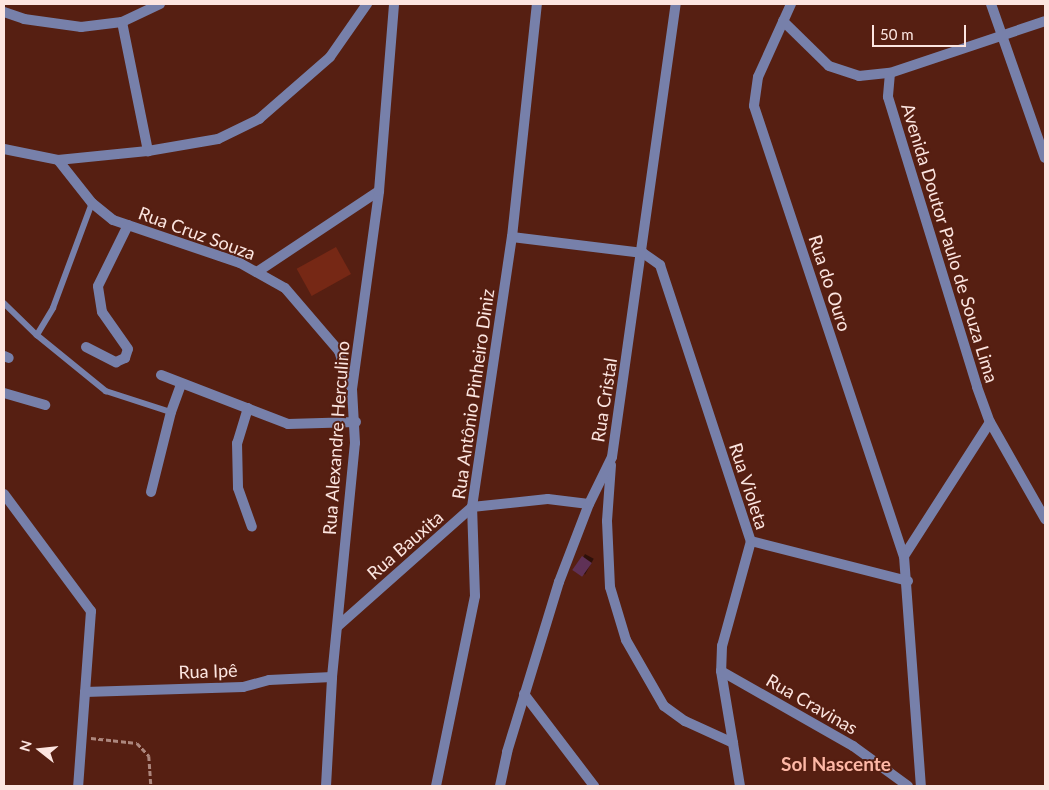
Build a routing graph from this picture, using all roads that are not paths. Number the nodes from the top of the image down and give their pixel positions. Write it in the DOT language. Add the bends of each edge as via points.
graph roads {
  1 [pos="160,4"];
  2 [pos="367,4"];
  3 [pos="394,4"];
  4 [pos="537,4"];
  5 [pos="676,4"];
  6 [pos="791,4"];
  7 [pos="990,4"];
  8 [pos="4,12"];
  9 [pos="782,21"];
  10 [pos="1045,21"];
  11 [pos="122,22"];
  12 [pos="1001,36"];
  13 [pos="890,73"];
  14 [pos="4,149"];
  15 [pos="148,152"];
  16 [pos="1045,158"];
  17 [pos="58,160"];
  18 [pos="378,191"];
  19 [pos="92,203"];
  20 [pos="128,225"];
  21 [pos="512,237"];
  22 [pos="643,253"];
  23 [pos="257,272"];
  24 [pos="4,303"];
  25 [pos="36,335"];
  26 [pos="86,347"];
  27 [pos="161,375"];
  28 [pos="181,384"];
  29 [pos="352,389"];
  30 [pos="4,394"];
  31 [pos="45,405"];
  32 [pos="248,408"];
  33 [pos="171,412"];
  34 [pos="356,422"];
  35 [pos="990,422"];
  36 [pos="612,457"];
  37 [pos="151,492"];
  38 [pos="4,494"];
  39 [pos="589,504"];
  40 [pos="472,508"];
  41 [pos="1045,519"];
  42 [pos="252,527"];
  43 [pos="751,541"];
  44 [pos="904,556"];
  45 [pos="908,581"];
  46 [pos="338,626"];
  47 [pos="721,671"];
  48 [pos="332,677"];
  49 [pos="85,692"];
  50 [pos="524,694"];
  51 [pos="733,743"];
  52 [pos="78,786"];
  53 [pos="326,786"];
  54 [pos="436,786"];
  55 [pos="500,786"];
  56 [pos="594,786"];
  57 [pos="740,786"];
  58 [pos="908,786"];
  59 [pos="921,786"];
  1 -- 11 [label="street"];
  2 -- 15 [label="street" via="330,58 259,119 218,139"];
  3 -- 18 [label="street, Rua Alexandre Herculino"];
  4 -- 21 [label="street, Rua Antônio Pinheiro Diniz"];
  5 -- 22 [label="street, Rua Cristal"];
  6 -- 9 [label="street, Rua do Ouro"];
  7 -- 12 [label="street"];
  8 -- 11 [label="street" via="24,20 81,27"];
  9 -- 13 [label="street" via="829,66 859,76"];
  9 -- 44 [label="street, Rua do Ouro" via="758,77 754,106"];
  10 -- 12 [label="street"];
  11 -- 15 [label="street"];
  12 -- 13 [label="street"];
  12 -- 16 [label="street"];
  13 -- 35 [label="street, Avenida Doutor Paulo de Souza Lima" via="888,97"];
  14 -- 17 [label="street"];
  15 -- 17 [label="street"];
  17 -- 19 [label="street, Rua Cruz Souza"];
  18 -- 23 [label="street"];
  18 -- 29 [label="street, Rua Alexandre Herculino"];
  19 -- 20 [label="street, Rua Cruz Souza" via="113,220"];
  19 -- 25 [label="lane" via="53,308"];
  20 -- 23 [label="street, Rua Cruz Souza" via="240,263"];
  20 -- 26 [label="street" via="98,286 102,312 128,349 125,358 116,362"];
  21 -- 22 [label="street"];
  21 -- 40 [label="street, Rua Antônio Pinheiro Diniz"];
  22 -- 36 [label="street, Rua Cristal"];
  22 -- 43 [label="street, Rua Violeta" via="660,264"];
  23 -- 29 [label="street, Rua Cruz Souza" via="285,288 310,315 339,351"];
  24 -- 25 [label="lane"];
  25 -- 33 [label="lane" via="106,390"];
  27 -- 28 [label="street"];
  28 -- 32 [label="street"];
  28 -- 33 [label="street"];
  29 -- 34 [label="street, Rua Alexandre Herculino"];
  30 -- 31 [label="street"];
  32 -- 34 [label="street" via="288,424"];
  32 -- 42 [label="street" via="237,443 238,488"];
  33 -- 37 [label="street"];
  34 -- 46 [label="street, Rua Alexandre Herculino"];
  35 -- 41 [label="street, Avenida Doutor Paulo de Souza Lima"];
  35 -- 44 [label="street"];
  36 -- 39 [label="street, Rua Cristal"];
  36 -- 51 [label="street" via="607,521 610,587 626,640 664,706 685,721"];
  38 -- 49 [label="street" via="91,610"];
  39 -- 40 [label="street" via="548,499"];
  39 -- 50 [label="street, Rua Cristal" via="559,582"];
  40 -- 46 [label="street, Rua Bauxita"];
  40 -- 54 [label="street, Rua Antônio Pinheiro Diniz" via="475,596"];
  43 -- 45 [label="street"];
  43 -- 47 [label="street, Rua Violeta" via="722,646"];
  44 -- 45 [label="street"];
  45 -- 59 [label="street"];
  46 -- 48 [label="street, Rua Alexandre Herculino"];
  47 -- 51 [label="street, Rua Violeta"];
  47 -- 58 [label="street, Rua Cravinas" via="853,746"];
  48 -- 49 [label="street, Rua Ipê" via="268,680 243,687"];
  48 -- 53 [label="street, Rua Alexandre Herculino"];
  49 -- 52 [label="street"];
  50 -- 55 [label="street, Rua Cristal"];
  50 -- 56 [label="street"];
  51 -- 57 [label="street, Rua Violeta"];
}
